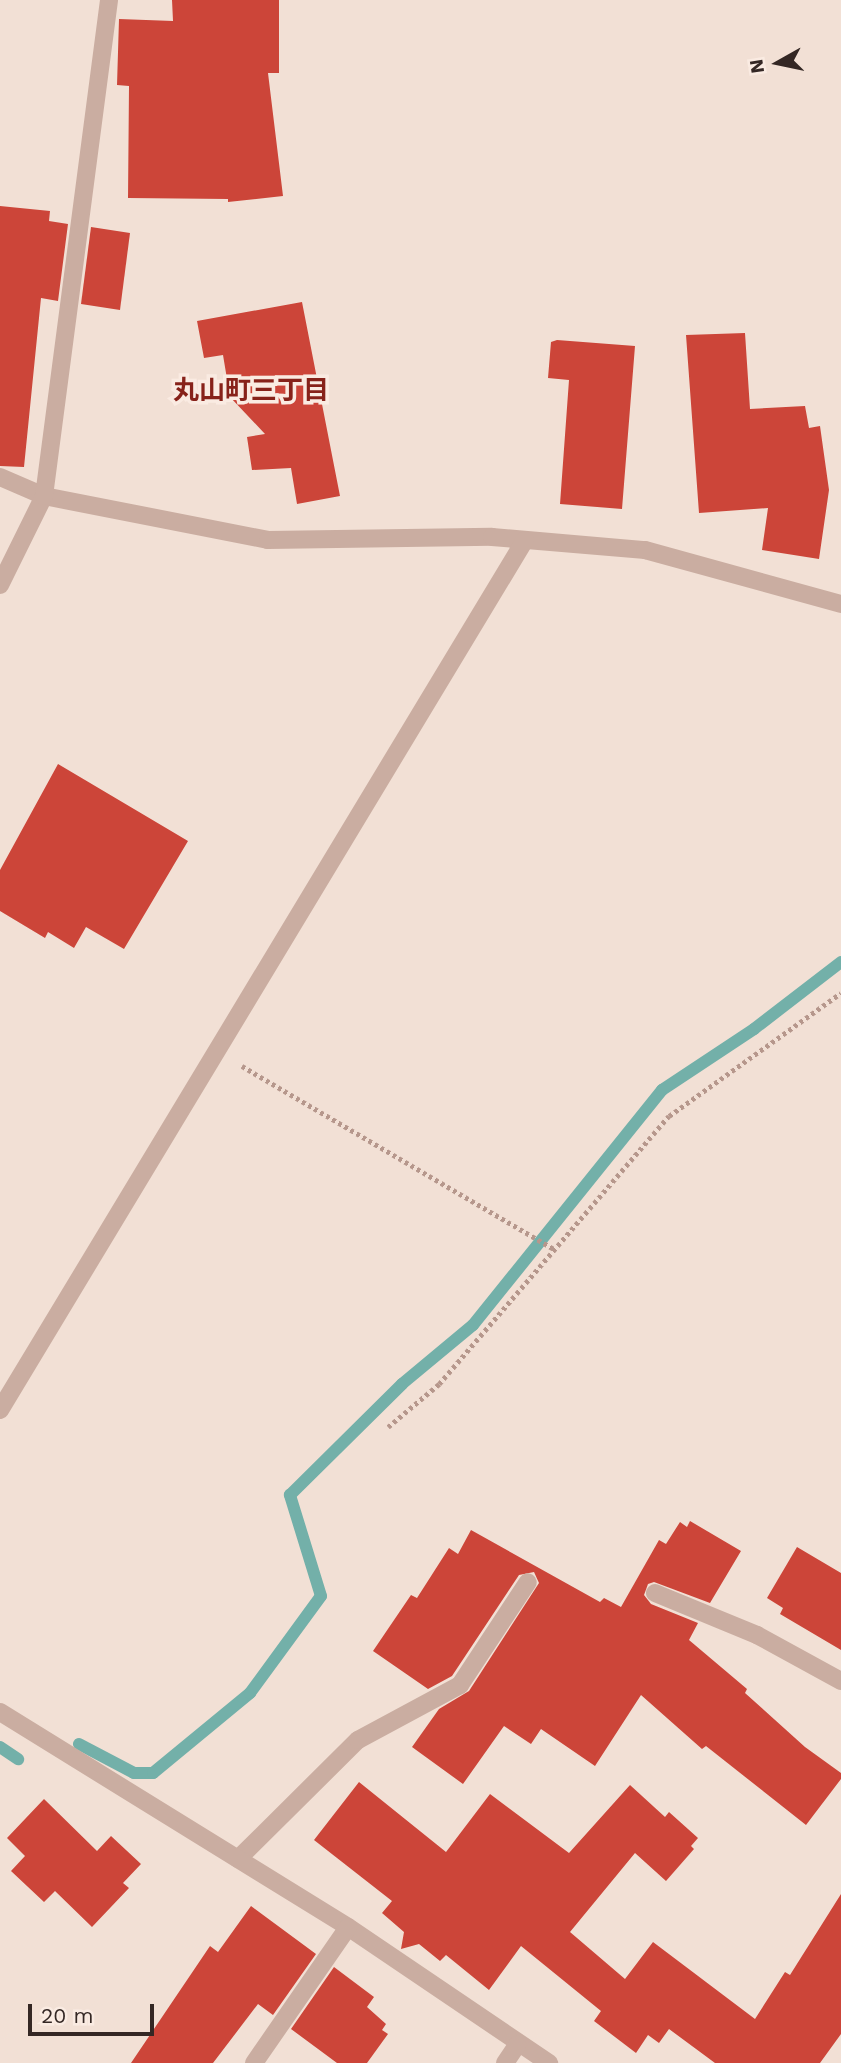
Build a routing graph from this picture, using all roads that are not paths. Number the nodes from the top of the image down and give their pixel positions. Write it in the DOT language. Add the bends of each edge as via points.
graph roads {
  1 [pos="109,0"];
  2 [pos="0,477"];
  3 [pos="44,496"];
  4 [pos="525,540"];
  5 [pos="0,585"];
  6 [pos="841,604"];
  7 [pos="0,1410"];
  8 [pos="528,1582"];
  9 [pos="655,1593"];
  10 [pos="841,1681"];
  11 [pos="0,1712"];
  12 [pos="238,1859"];
  13 [pos="348,1927"];
  14 [pos="517,2045"];
  15 [pos="254,2063"];
  16 [pos="505,2063"];
  17 [pos="549,2063"];
  1 -- 3 [label="street"];
  2 -- 3 [label="street"];
  3 -- 4 [label="street" via="268,540"];
  3 -- 5 [label="street"];
  4 -- 6 [label="street" via="645,550"];
  4 -- 7 [label="street"];
  8 -- 12 [label="street" via="460,1685 358,1740"];
  9 -- 10 [label="street" via="757,1635"];
  11 -- 12 [label="street"];
  12 -- 13 [label="street"];
  13 -- 14 [label="street"];
  13 -- 15 [label="street"];
  14 -- 16 [label="street"];
  14 -- 17 [label="street"];
}
